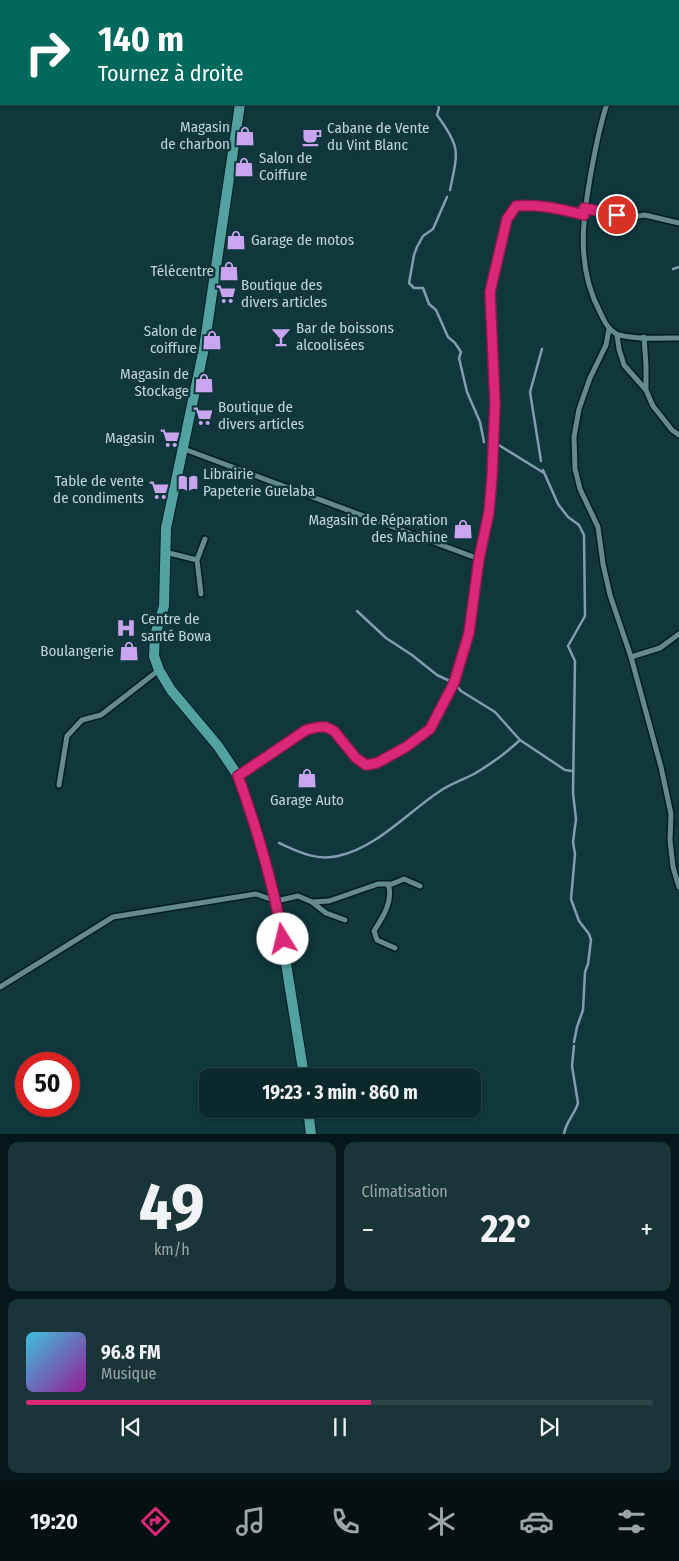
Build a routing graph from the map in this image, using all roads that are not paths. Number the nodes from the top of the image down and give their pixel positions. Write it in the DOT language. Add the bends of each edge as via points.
graph roads {
  1 [pos="240,105"];
  2 [pos="606,105"];
  3 [pos="584,208"];
  4 [pos="584,215"];
  5 [pos="679,223"];
  6 [pos="609,329"];
  7 [pos="617,335"];
  8 [pos="644,338"];
  9 [pos="679,338"];
  10 [pos="646,390"];
  11 [pos="679,435"];
  12 [pos="184,449"];
  13 [pos="205,539"];
  14 [pos="165,552"];
  15 [pos="479,559"];
  16 [pos="197,560"];
  17 [pos="201,594"];
  18 [pos="679,634"];
  19 [pos="631,657"];
  20 [pos="159,670"];
  21 [pos="238,776"];
  22 [pos="59,785"];
  23 [pos="388,884"];
  24 [pos="420,886"];
  25 [pos="679,887"];
  26 [pos="276,902"];
  27 [pos="312,902"];
  28 [pos="345,920"];
  29 [pos="395,948"];
  30 [pos="0,987"];
  31 [pos="303,1068"];
  32 [pos="309,1118"];
  33 [pos="311,1134"];
  1 -- 12 [label="main road" via="204,348"];
  2 -- 3 [label="street"];
  3 -- 4 [label="street"];
  3 -- 5 [label="street" via="630,217 645,215"];
  4 -- 6 [label="street" via="582,232 587,271 594,302"];
  4 -- 15 [label="street" via="555,207 528,205 516,206 507,219 490,292 495,403 493,461 489,512"];
  6 -- 7 [label="street"];
  6 -- 19 [label="street" via="606,345 579,409 574,437 575,469 580,489 598,527 610,595"];
  7 -- 8 [label="street"];
  7 -- 10 [label="street" via="624,365"];
  8 -- 9 [label="street"];
  8 -- 10 [label="street"];
  10 -- 11 [label="street" via="653,406"];
  12 -- 14 [label="main road" via="166,528"];
  12 -- 15 [label="street"];
  13 -- 16 [label="street"];
  14 -- 16 [label="street"];
  14 -- 20 [label="main road" via="164,606 155,635 154,656"];
  15 -- 21 [label="street" via="469,633 461,663 430,729 406,747 377,763 366,765 334,731 326,727 306,730"];
  16 -- 17 [label="street"];
  18 -- 19 [label="street" via="660,648"];
  19 -- 25 [label="street" via="671,814 670,840"];
  20 -- 21 [label="main road"];
  20 -- 22 [label="street" via="101,715 82,720 67,736"];
  21 -- 26 [label="main road"];
  23 -- 24 [label="street" via="404,878"];
  23 -- 27 [label="street" via="378,884 329,901"];
  23 -- 29 [label="street" via="391,892 386,909 374,931 377,940"];
  26 -- 27 [label="street" via="298,896"];
  26 -- 30 [label="street" via="256,894 113,916"];
  26 -- 31 [label="main road"];
  27 -- 28 [label="street" via="326,913"];
  32 -- 33 [label="main road"];
}
